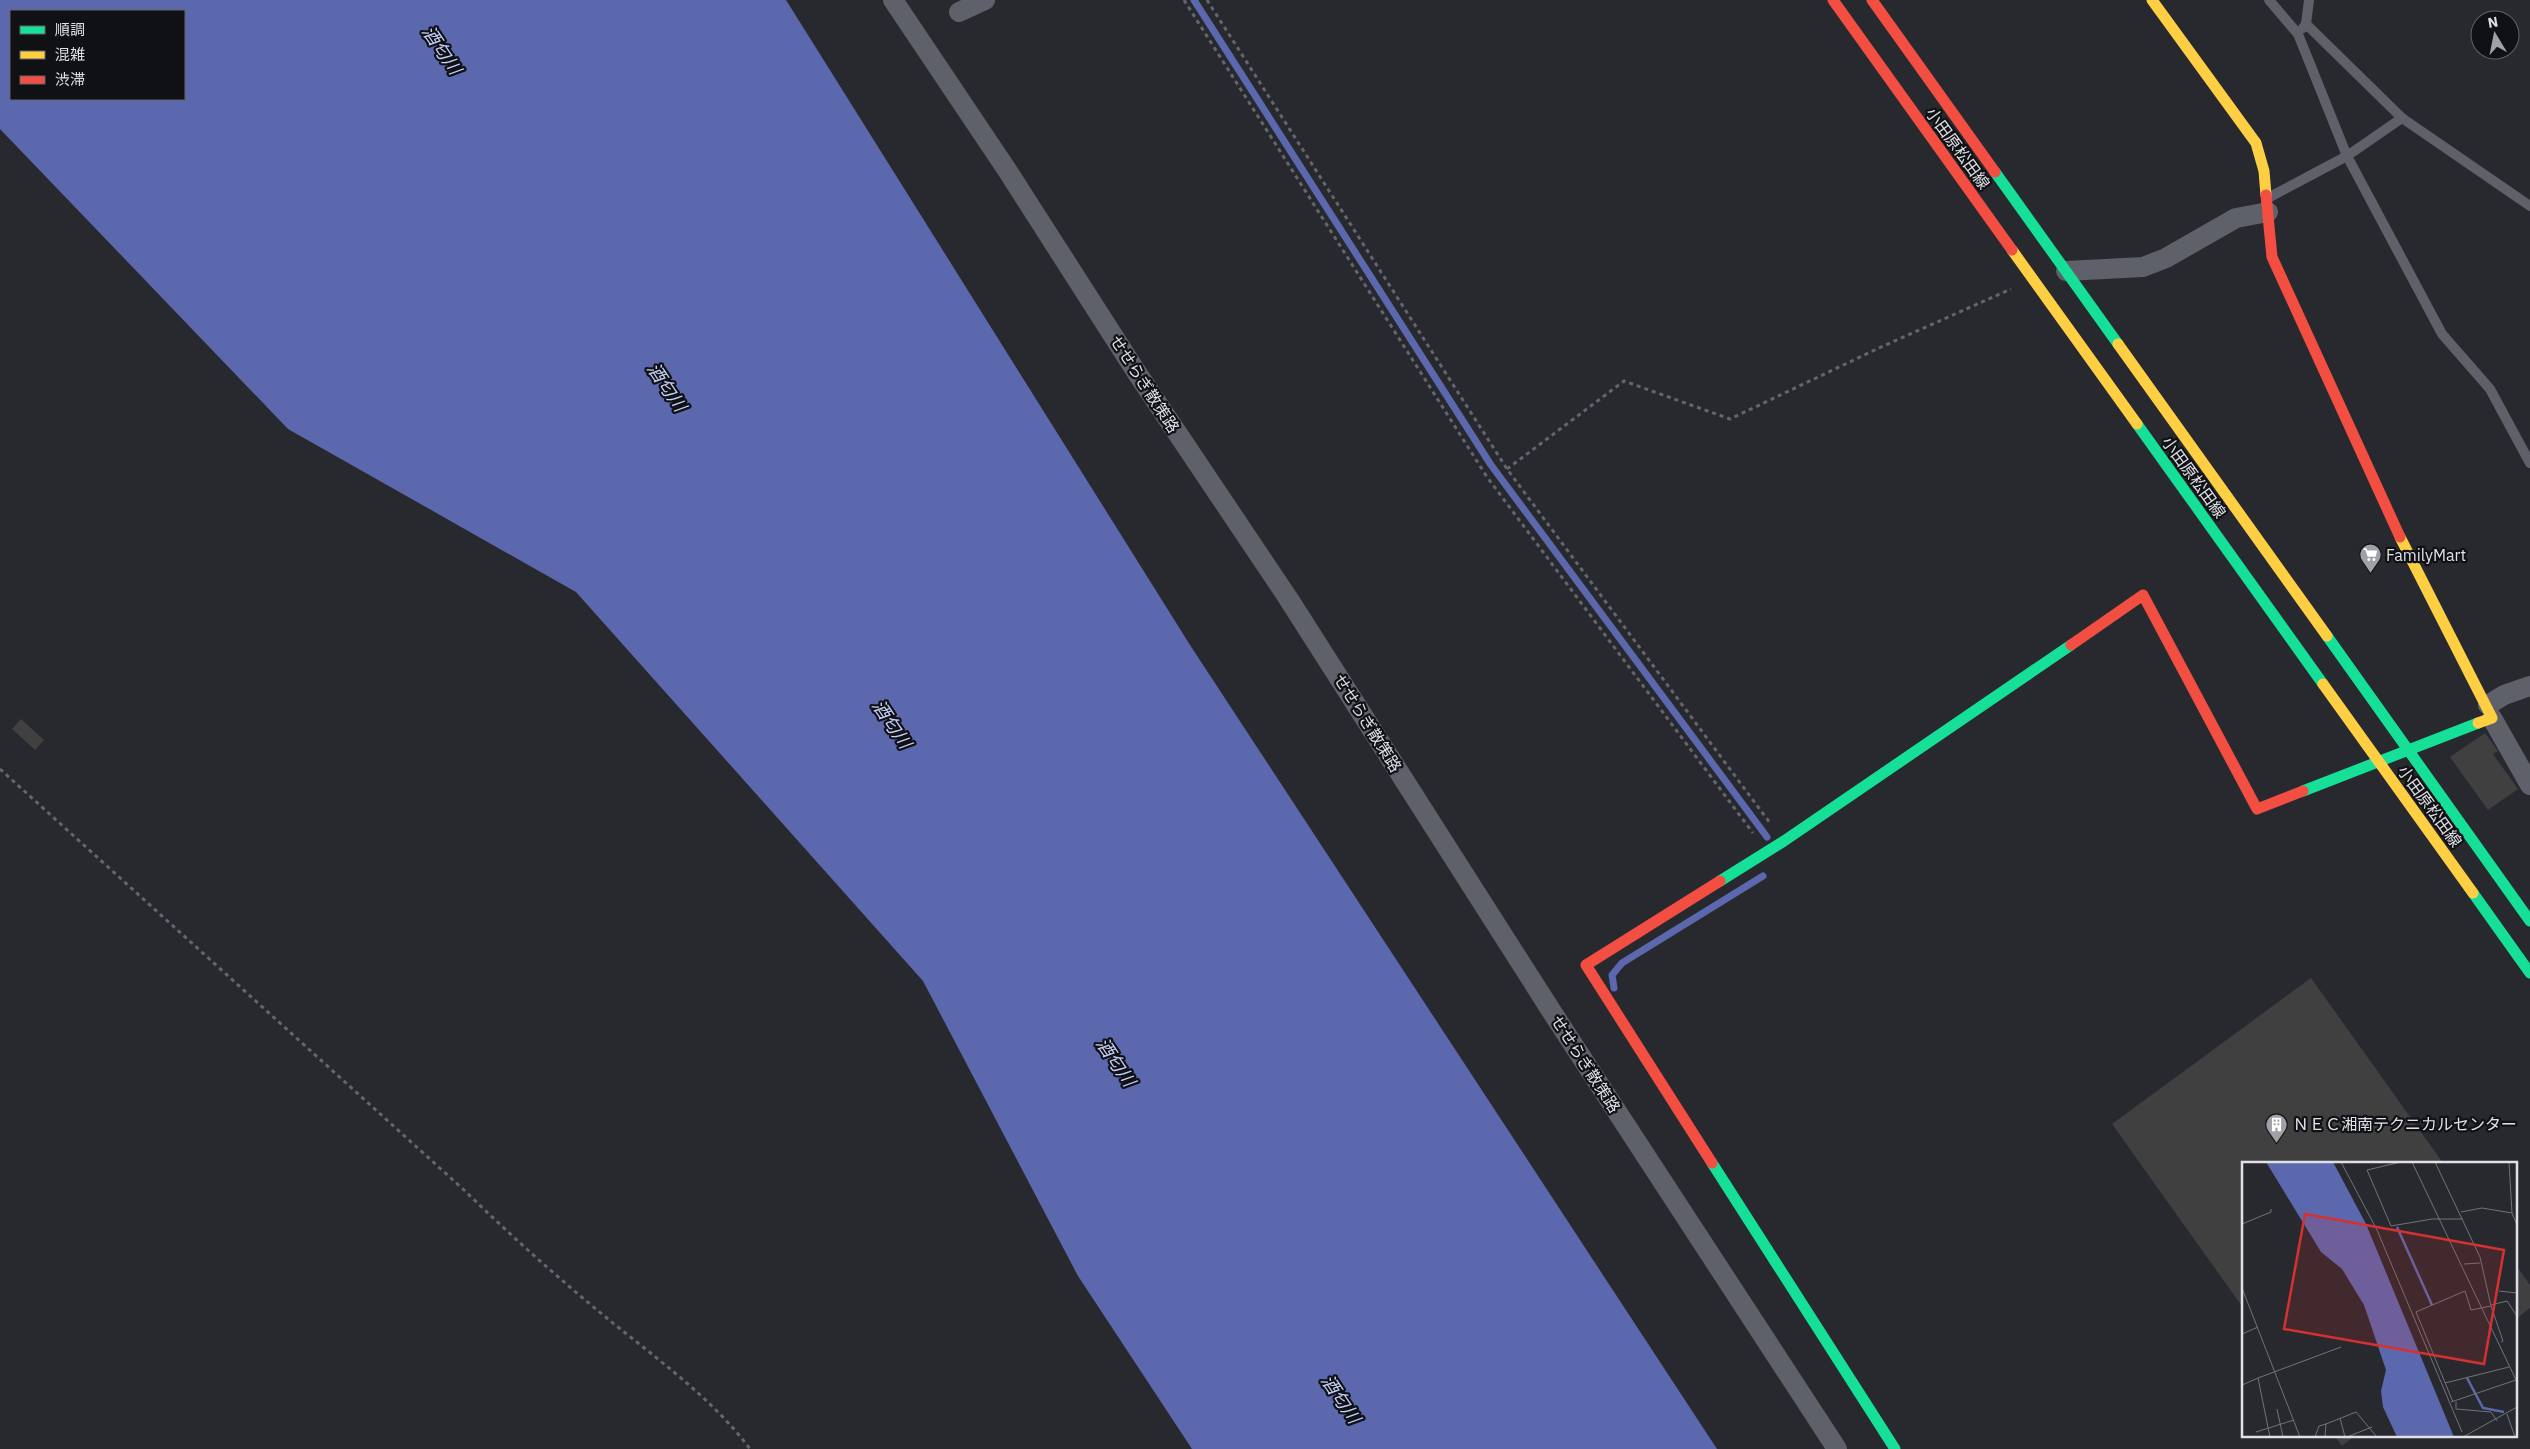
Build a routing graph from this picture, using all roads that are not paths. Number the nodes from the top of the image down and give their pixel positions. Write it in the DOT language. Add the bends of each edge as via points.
graph roads {
  1 [pos="893,0"];
  2 [pos="985,0"];
  3 [pos="1833,0"];
  4 [pos="1872,0"];
  5 [pos="2152,0"];
  6 [pos="2269,0"];
  7 [pos="2309,0"];
  8 [pos="959,12"];
  9 [pos="2306,24"];
  10 [pos="2298,34"];
  11 [pos="2402,118"];
  12 [pos="2347,156"];
  13 [pos="2268,205"];
  14 [pos="2530,206"];
  15 [pos="2066,271"];
  16 [pos="2530,463"];
  17 [pos="2530,686"];
  18 [pos="2490,711"];
  19 [pos="2409,750"];
  20 [pos="2379,762"];
  21 [pos="2530,785"];
  22 [pos="2530,921"];
  23 [pos="2530,973"];
  24 [pos="1837,1449"];
  25 [pos="1895,1449"];
  1 -- 24 [label="street, せせらぎ散策路" via="1288,598 1552,1012"];
  2 -- 8 [label="street"];
  3 -- 20 [label="street, 小田原松田線"];
  4 -- 15 [label="street, 小田原松田線"];
  5 -- 13 [label="street" via="2256,143"];
  6 -- 10 [label="lane"];
  7 -- 9 [label="lane"];
  9 -- 10 [label="lane"];
  9 -- 11 [label="lane"];
  10 -- 12 [label="lane"];
  11 -- 12 [label="lane"];
  11 -- 14 [label="lane"];
  12 -- 13 [label="lane"];
  12 -- 16 [label="lane" via="2442,334 2490,389"];
  13 -- 15 [label="street" via="2236,218 2166,258 2142,266"];
  13 -- 18 [label="street" via="2268,241 2272,257 2400,535"];
  15 -- 19 [label="street, 小田原松田線"];
  17 -- 18 [label="street" via="2504,695"];
  18 -- 19 [label="street"];
  18 -- 21 [label="street"];
  19 -- 20 [label="street"];
  19 -- 22 [label="street, 小田原松田線"];
  20 -- 23 [label="street, 小田原松田線"];
  20 -- 25 [label="street" via="2257,809 2143,595 1784,841 1586,965"];
}
